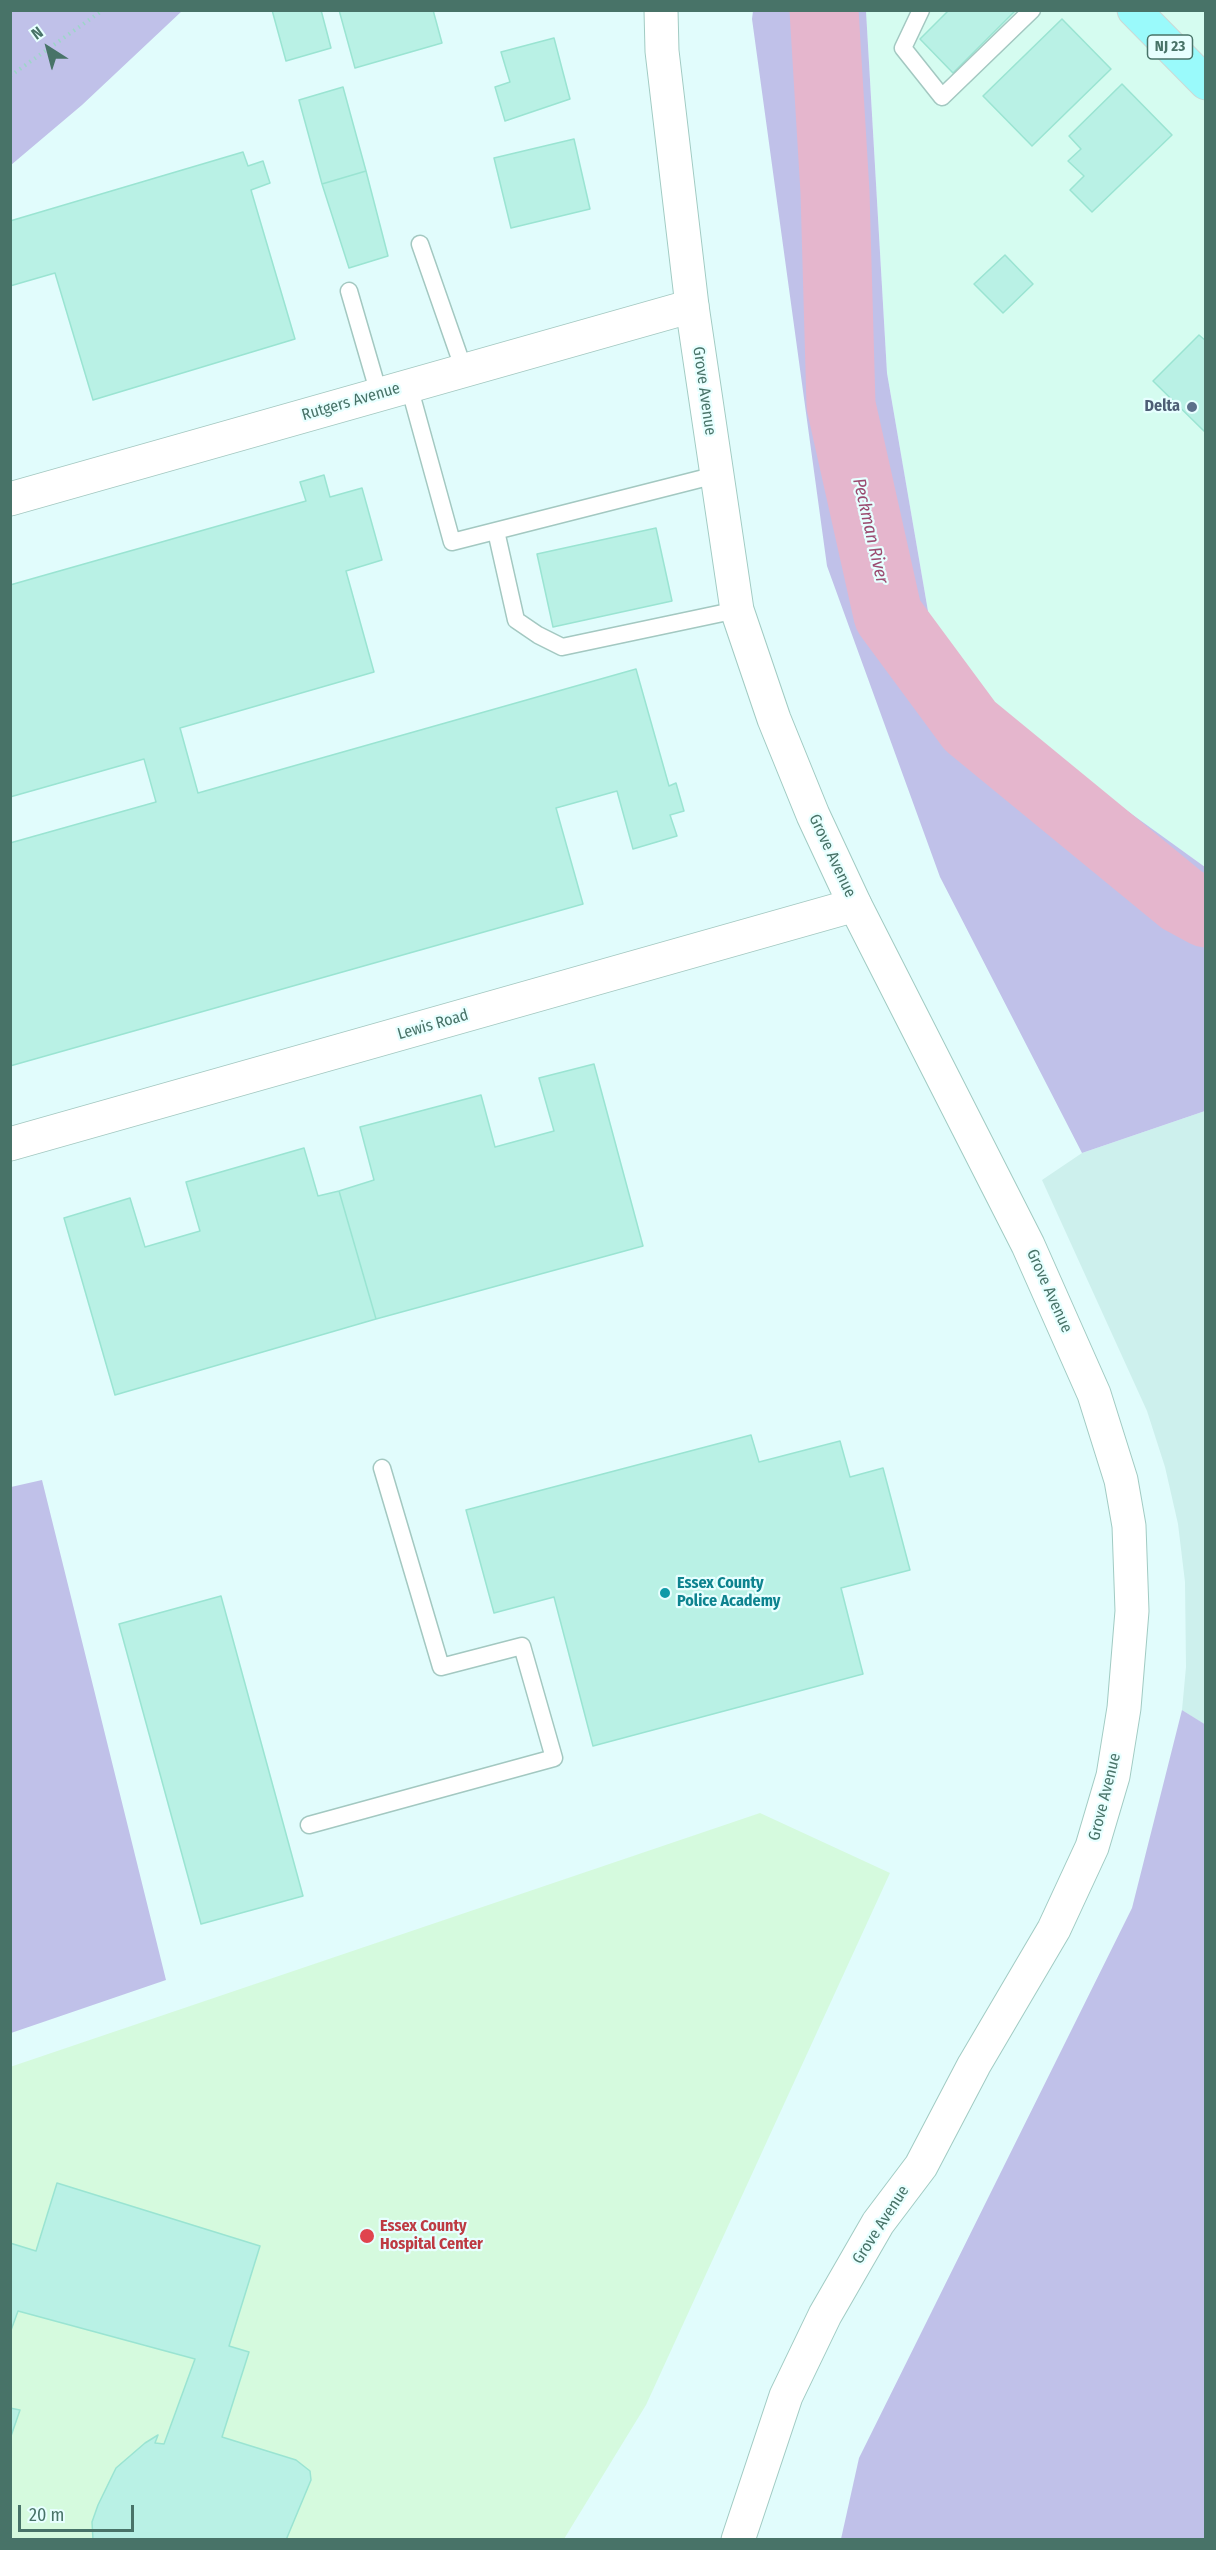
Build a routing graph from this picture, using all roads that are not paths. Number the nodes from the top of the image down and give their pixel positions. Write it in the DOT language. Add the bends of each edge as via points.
graph roads {
  1 [pos="661,10"];
  2 [pos="921,10"];
  3 [pos="1032,10"];
  4 [pos="1134,10"];
  5 [pos="1206,83"];
  6 [pos="420,244"];
  7 [pos="349,291"];
  8 [pos="692,306"];
  9 [pos="464,370"];
  10 [pos="394,390"];
  11 [pos="716,475"];
  12 [pos="10,498"];
  13 [pos="496,531"];
  14 [pos="737,610"];
  15 [pos="855,905"];
  16 [pos="10,1144"];
  17 [pos="382,1468"];
  18 [pos="309,1825"];
  19 [pos="738,2540"];
  1 -- 8 [label="street, Grove Avenue" via="662,51"];
  2 -- 3 [label="lane" via="903,48 942,97"];
  4 -- 5 [label="main road, NJ 23"];
  6 -- 9 [label="lane"];
  7 -- 10 [label="lane"];
  8 -- 9 [label="street, Rutgers Avenue"];
  8 -- 11 [label="street, Grove Avenue"];
  9 -- 10 [label="street, Rutgers Avenue"];
  10 -- 12 [label="street, Rutgers Avenue"];
  10 -- 13 [label="lane" via="452,542"];
  11 -- 13 [label="lane"];
  11 -- 14 [label="street, Grove Avenue"];
  13 -- 14 [label="lane" via="516,620 562,647"];
  14 -- 15 [label="street, Grove Avenue" via="778,730"];
  15 -- 16 [label="street, Lewis Road"];
  15 -- 19 [label="street, Grove Avenue" via="1028,1245 1094,1394 1121,1480 1129,1526 1132,1611 1124,1708 1113,1776 1092,1847 1054,1929 974,2065 921,2166 878,2223 825,2315 786,2396"];
  17 -- 18 [label="lane" via="441,1667 522,1646 554,1758"];
}
